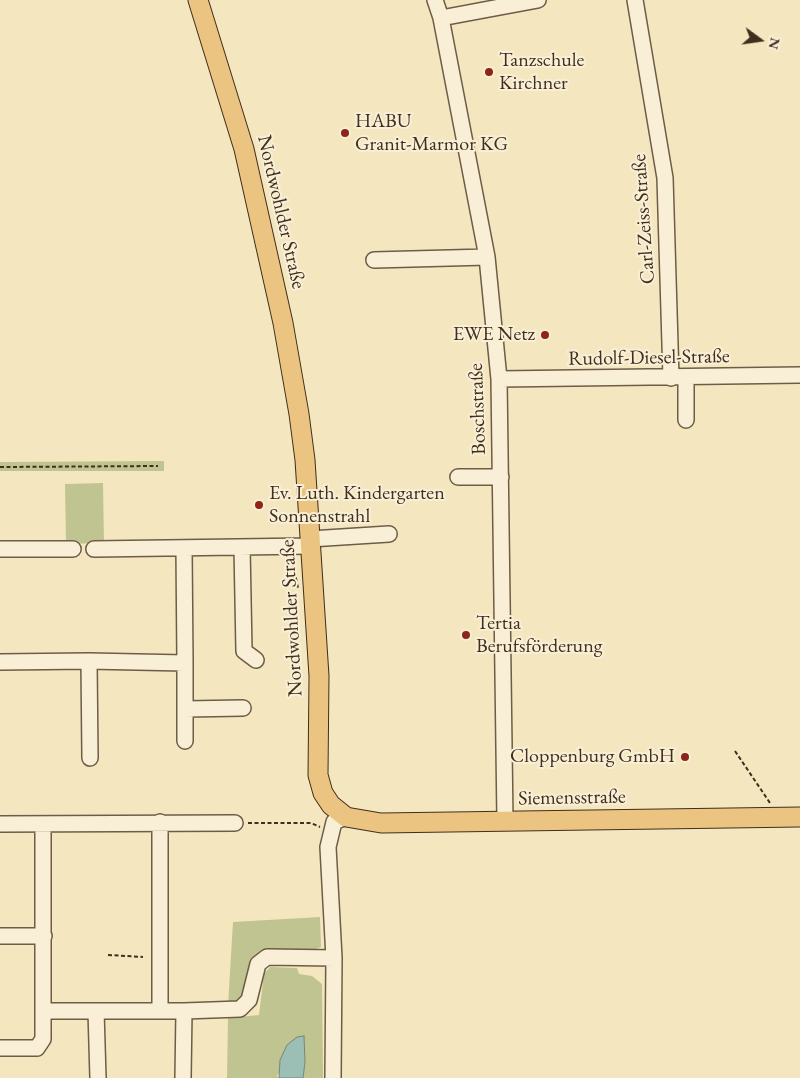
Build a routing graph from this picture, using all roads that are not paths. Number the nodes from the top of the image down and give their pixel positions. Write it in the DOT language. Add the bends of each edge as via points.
graph roads {
  1 [pos="198,0"];
  2 [pos="435,0"];
  3 [pos="538,0"];
  4 [pos="635,0"];
  5 [pos="441,18"];
  6 [pos="486,257"];
  7 [pos="374,260"];
  8 [pos="800,375"];
  9 [pos="679,378"];
  10 [pos="499,379"];
  11 [pos="686,420"];
  12 [pos="458,477"];
  13 [pos="501,477"];
  14 [pos="389,534"];
  15 [pos="310,543"];
  16 [pos="184,548"];
  17 [pos="242,548"];
  18 [pos="0,549"];
  19 [pos="74,549"];
  20 [pos="94,549"];
  21 [pos="256,660"];
  22 [pos="89,661"];
  23 [pos="0,662"];
  24 [pos="186,663"];
  25 [pos="243,708"];
  26 [pos="185,709"];
  27 [pos="185,741"];
  28 [pos="90,758"];
  29 [pos="346,817"];
  30 [pos="800,817"];
  31 [pos="505,821"];
  32 [pos="160,822"];
  33 [pos="235,823"];
  34 [pos="0,824"];
  35 [pos="43,824"];
  36 [pos="0,936"];
  37 [pos="44,936"];
  38 [pos="334,958"];
  39 [pos="44,1011"];
  40 [pos="96,1011"];
  41 [pos="160,1011"];
  42 [pos="184,1011"];
  43 [pos="0,1048"];
  44 [pos="98,1078"];
  45 [pos="183,1078"];
  46 [pos="333,1078"];
  1 -- 15 [label="main road, Nordwohlder Straße" via="244,149 283,323 304,451"];
  2 -- 5 [label="street, Boschstraße"];
  3 -- 5 [label="street"];
  4 -- 9 [label="street, Carl-Zeiss-Straße" via="665,178"];
  5 -- 6 [label="street, Boschstraße"];
  6 -- 7 [label="street"];
  6 -- 10 [label="street, Boschstraße"];
  8 -- 9 [label="street, Rudolf-Diesel-Straße"];
  9 -- 10 [label="street, Rudolf-Diesel-Straße"];
  9 -- 11 [label="street, Carl-Zeiss-Straße"];
  10 -- 13 [label="street, Boschstraße"];
  12 -- 13 [label="street"];
  13 -- 31 [label="street, Boschstraße"];
  14 -- 15 [label="street"];
  15 -- 17 [label="street"];
  15 -- 29 [label="main road, Nordwohlder Straße" via="320,709 318,775 323,793 331,805"];
  16 -- 17 [label="street"];
  16 -- 20 [label="street"];
  16 -- 24 [label="street"];
  17 -- 21 [label="street" via="244,652"];
  18 -- 19 [label="street"];
  22 -- 23 [label="street"];
  22 -- 24 [label="street"];
  22 -- 28 [label="street"];
  24 -- 26 [label="street"];
  25 -- 26 [label="street"];
  26 -- 27 [label="street"];
  29 -- 31 [label="main road, Siemensstraße" via="381,823"];
  29 -- 38 [label="street" via="334,822 328,847"];
  30 -- 31 [label="main road, Siemensstraße"];
  32 -- 33 [label="street"];
  32 -- 35 [label="street"];
  32 -- 41 [label="street"];
  34 -- 35 [label="street"];
  35 -- 37 [label="street"];
  36 -- 37 [label="street"];
  37 -- 39 [label="street"];
  38 -- 42 [label="street" via="267,957 258,964 249,1000 240,1008"];
  38 -- 46 [label="street"];
  39 -- 40 [label="street"];
  39 -- 43 [label="street" via="44,1039 37,1048"];
  40 -- 41 [label="street"];
  40 -- 44 [label="street"];
  41 -- 42 [label="street"];
  42 -- 45 [label="street"];
}
